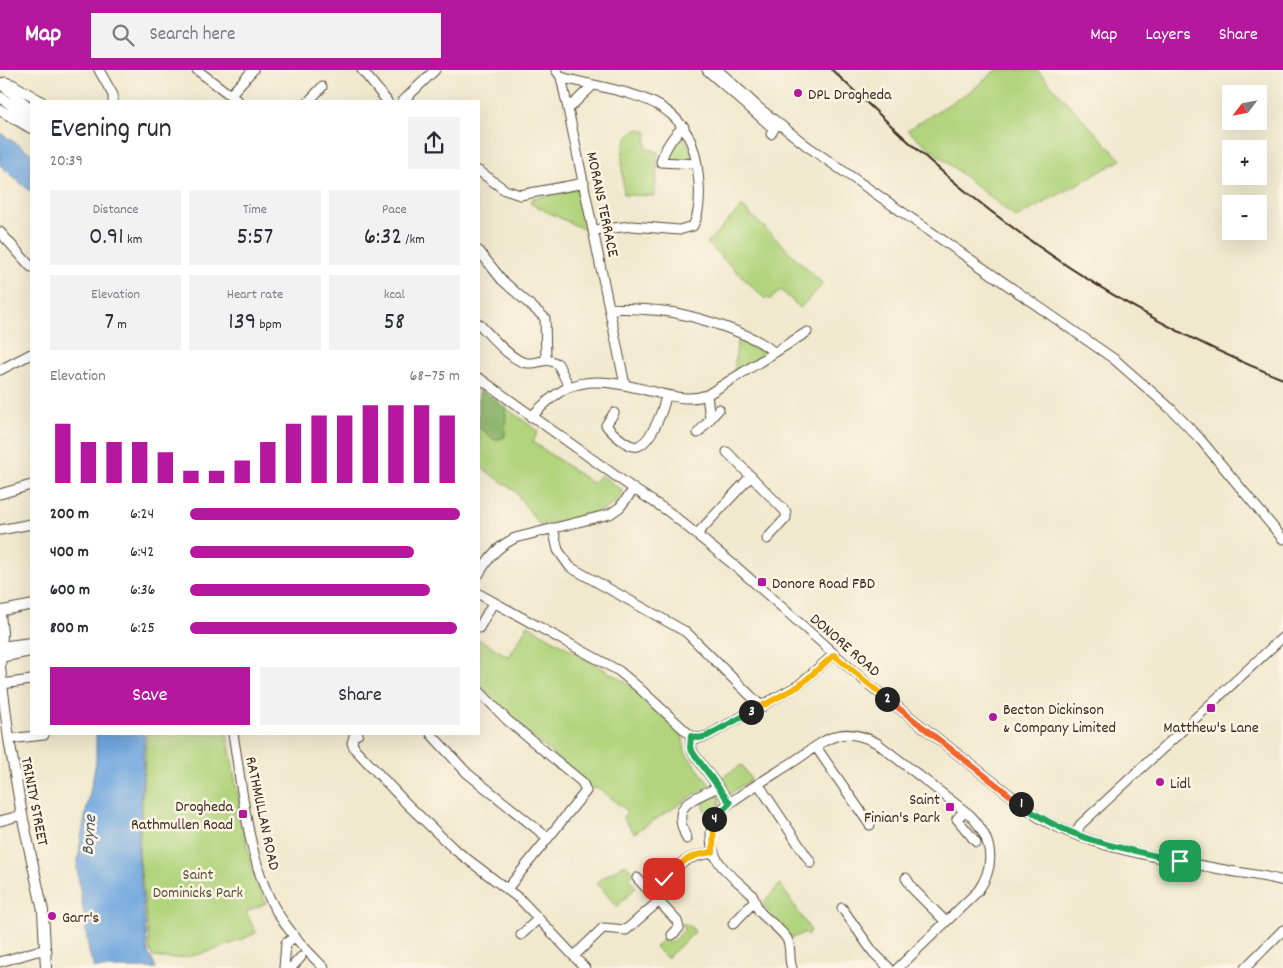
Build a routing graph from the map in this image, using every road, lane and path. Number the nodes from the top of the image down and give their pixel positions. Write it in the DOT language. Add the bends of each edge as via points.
graph roads {
  1 [pos="99,70"];
  2 [pos="197,70"];
  3 [pos="253,70"];
  4 [pos="362,70"];
  5 [pos="434,70"];
  6 [pos="707,70"];
  7 [pos="558,74"];
  8 [pos="721,76"];
  9 [pos="0,84"];
  10 [pos="592,86"];
  11 [pos="322,87"];
  12 [pos="230,95"];
  13 [pos="0,97"];
  14 [pos="39,100"];
  15 [pos="113,100"];
  16 [pos="237,100"];
  17 [pos="310,100"];
  18 [pos="386,100"];
  19 [pos="404,100"];
  20 [pos="30,108"];
  21 [pos="568,109"];
  22 [pos="0,110"];
  23 [pos="30,119"];
  24 [pos="30,127"];
  25 [pos="684,127"];
  26 [pos="771,134"];
  27 [pos="698,164"];
  28 [pos="480,173"];
  29 [pos="584,183"];
  30 [pos="594,230"];
  31 [pos="0,232"];
  32 [pos="480,252"];
  33 [pos="30,266"];
  34 [pos="610,308"];
  35 [pos="480,325"];
  36 [pos="807,332"];
  37 [pos="773,352"];
  38 [pos="30,355"];
  39 [pos="546,360"];
  40 [pos="0,370"];
  41 [pos="480,379"];
  42 [pos="625,385"];
  43 [pos="569,387"];
  44 [pos="666,395"];
  45 [pos="707,395"];
  46 [pos="719,409"];
  47 [pos="614,413"];
  48 [pos="531,416"];
  49 [pos="710,419"];
  50 [pos="698,432"];
  51 [pos="727,452"];
  52 [pos="751,476"];
  53 [pos="30,485"];
  54 [pos="634,489"];
  55 [pos="0,494"];
  56 [pos="30,524"];
  57 [pos="553,528"];
  58 [pos="0,530"];
  59 [pos="697,534"];
  60 [pos="768,539"];
  61 [pos="1283,539"];
  62 [pos="480,572"];
  63 [pos="480,595"];
  64 [pos="493,603"];
  65 [pos="30,605"];
  66 [pos="0,613"];
  67 [pos="480,626"];
  68 [pos="1283,637"];
  69 [pos="30,643"];
  70 [pos="30,651"];
  71 [pos="0,652"];
  72 [pos="834,655"];
  73 [pos="30,680"];
  74 [pos="2,684"];
  75 [pos="480,691"];
  76 [pos="762,706"];
  77 [pos="44,735"];
  78 [pos="233,735"];
  79 [pos="356,735"];
  80 [pos="433,735"];
  81 [pos="691,736"];
  82 [pos="9,739"];
  83 [pos="816,747"];
  84 [pos="758,785"];
  85 [pos="718,787"];
  86 [pos="730,803"];
  87 [pos="964,810"];
  88 [pos="22,815"];
  89 [pos="0,821"];
  90 [pos="870,825"];
  91 [pos="1076,835"];
  92 [pos="548,838"];
  93 [pos="687,839"];
  94 [pos="976,842"];
  95 [pos="713,852"];
  96 [pos="811,863"];
  97 [pos="637,878"];
  98 [pos="906,878"];
  99 [pos="1283,881"];
  100 [pos="507,889"];
  101 [pos="651,892"];
  102 [pos="659,901"];
  103 [pos="754,902"];
  104 [pos="842,908"];
  105 [pos="538,919"];
  106 [pos="946,922"];
  107 [pos="733,924"];
  108 [pos="1283,930"];
  109 [pos="521,935"];
  110 [pos="672,935"];
  111 [pos="295,938"];
  112 [pos="47,951"];
  113 [pos="574,956"];
  114 [pos="301,957"];
  115 [pos="0,962"];
  116 [pos="46,968"];
  117 [pos="284,968"];
  118 [pos="291,968"];
  119 [pos="324,968"];
  120 [pos="585,968"];
  121 [pos="792,968"];
  122 [pos="889,968"];
  123 [pos="898,968"];
  124 [pos="1245,968"];
  1 -- 15 [label="street"];
  2 -- 12 [label="street"];
  3 -- 12 [label="street"];
  4 -- 18 [label="street"];
  5 -- 19 [label="street"];
  6 -- 8 [label="street"];
  7 -- 10 [label="street"];
  7 -- 21 [label="street, MORANS TERRACE"];
  8 -- 26 [label="street" via="774,130"];
  8 -- 61 [label="street" via="807,146 1114,359 1200,438"];
  9 -- 14 [label="street" via="12,84"];
  9 -- 20 [label="main road"];
  10 -- 21 [label="street"];
  10 -- 25 [label="street" via="659,104"];
  11 -- 17 [label="street"];
  12 -- 16 [label="street"];
  13 -- 23 [label="main road"];
  21 -- 29 [label="street, MORANS TERRACE"];
  22 -- 24 [label="main road"];
  25 -- 27 [label="street"];
  25 -- 27 [label="street" via="666,148 661,162"];
  27 -- 30 [label="street" via="699,196 694,226 679,230 632,226"];
  28 -- 29 [label="street" via="505,190 520,195"];
  29 -- 30 [label="street, MORANS TERRACE"];
  30 -- 34 [label="street, MORANS TERRACE"];
  31 -- 33 [label="street"];
  32 -- 39 [label="street" via="497,274 545,318"];
  34 -- 37 [label="street" via="686,316 757,340"];
  34 -- 42 [label="street, MORANS TERRACE"];
  35 -- 39 [label="street" via="514,358 528,364"];
  36 -- 37 [label="street"];
  37 -- 45 [label="street"];
  38 -- 40 [label="street"];
  39 -- 43 [label="street" via="561,367"];
  41 -- 48 [label="street, DONORE ROAD"];
  42 -- 43 [label="street" via="598,383"];
  42 -- 44 [label="street"];
  43 -- 48 [label="street"];
  44 -- 45 [label="street" via="687,399"];
  44 -- 47 [label="street" via="660,418 637,447 631,446 606,425"];
  45 -- 49 [label="street"];
  46 -- 49 [label="street"];
  48 -- 54 [label="street, DONORE ROAD"];
  49 -- 50 [label="street"];
  51 -- 52 [label="street"];
  52 -- 59 [label="street"];
  52 -- 60 [label="street" via="786,512 786,518"];
  53 -- 55 [label="street"];
  54 -- 57 [label="street" via="616,512"];
  54 -- 59 [label="street, DONORE ROAD"];
  56 -- 58 [label="street"];
  57 -- 62 [label="street" via="502,544 490,555"];
  57 -- 76 [label="street" via="558,550 570,567 686,632"];
  59 -- 72 [label="street, DONORE ROAD"];
  63 -- 64 [label="street"];
  64 -- 67 [label="street"];
  64 -- 81 [label="street" via="619,672"];
  65 -- 66 [label="street"];
  66 -- 71 [label="main road, TRINITY STREET"];
  68 -- 91 [label="street" via="1080,825"];
  69 -- 71 [label="main road"];
  70 -- 71 [label="main road"];
  71 -- 74 [label="main road, TRINITY STREET"];
  72 -- 76 [label="street" via="799,686"];
  72 -- 91 [label="street, DONORE ROAD" via="1038,817"];
  73 -- 74 [label="street"];
  74 -- 82 [label="main road, TRINITY STREET"];
  75 -- 92 [label="street" via="508,720 582,782 586,791"];
  76 -- 81 [label="street" via="707,736"];
  77 -- 82 [label="street"];
  78 -- 111 [label="street, RATHMULLAN ROAD" via="258,867 274,906"];
  79 -- 100 [label="street" via="352,743 420,816 454,849"];
  80 -- 92 [label="street" via="467,773"];
  81 -- 85 [label="street" via="690,748"];
  82 -- 88 [label="main road, TRINITY STREET"];
  83 -- 84 [label="street"];
  83 -- 87 [label="street" via="840,734 864,736"];
  83 -- 90 [label="street"];
  84 -- 86 [label="street"];
  84 -- 96 [label="street"];
  85 -- 86 [label="street"];
  85 -- 93 [label="street" via="690,801 681,810 679,823"];
  86 -- 95 [label="street" via="712,823"];
  87 -- 94 [label="street" via="957,819"];
  87 -- 106 [label="street" via="982,827 989,849 990,867 978,891"];
  88 -- 89 [label="street"];
  88 -- 112 [label="main road, TRINITY STREET" via="43,911"];
  91 -- 99 [label="street, DONORE ROAD" via="1151,855"];
  92 -- 100 [label="street"];
  95 -- 101 [label="street" via="687,858"];
  95 -- 103 [label="street"];
  97 -- 101 [label="street"];
  98 -- 106 [label="street"];
  100 -- 105 [label="street"];
  101 -- 102 [label="street"];
  102 -- 110 [label="street" via="677,921 679,928"];
  102 -- 113 [label="street" via="626,930 603,928"];
  103 -- 107 [label="street"];
  103 -- 121 [label="street" via="786,937"];
  104 -- 122 [label="street" via="873,952"];
  105 -- 109 [label="street"];
  105 -- 113 [label="street"];
  106 -- 123 [label="street"];
  108 -- 124 [label="street"];
  111 -- 117 [label="street" via="286,942"];
  111 -- 119 [label="street, RATHMULLAN ROAD"];
  112 -- 115 [label="street"];
  112 -- 116 [label="main road, TRINITY STREET"];
  113 -- 120 [label="street"];
  114 -- 118 [label="street"];
}
